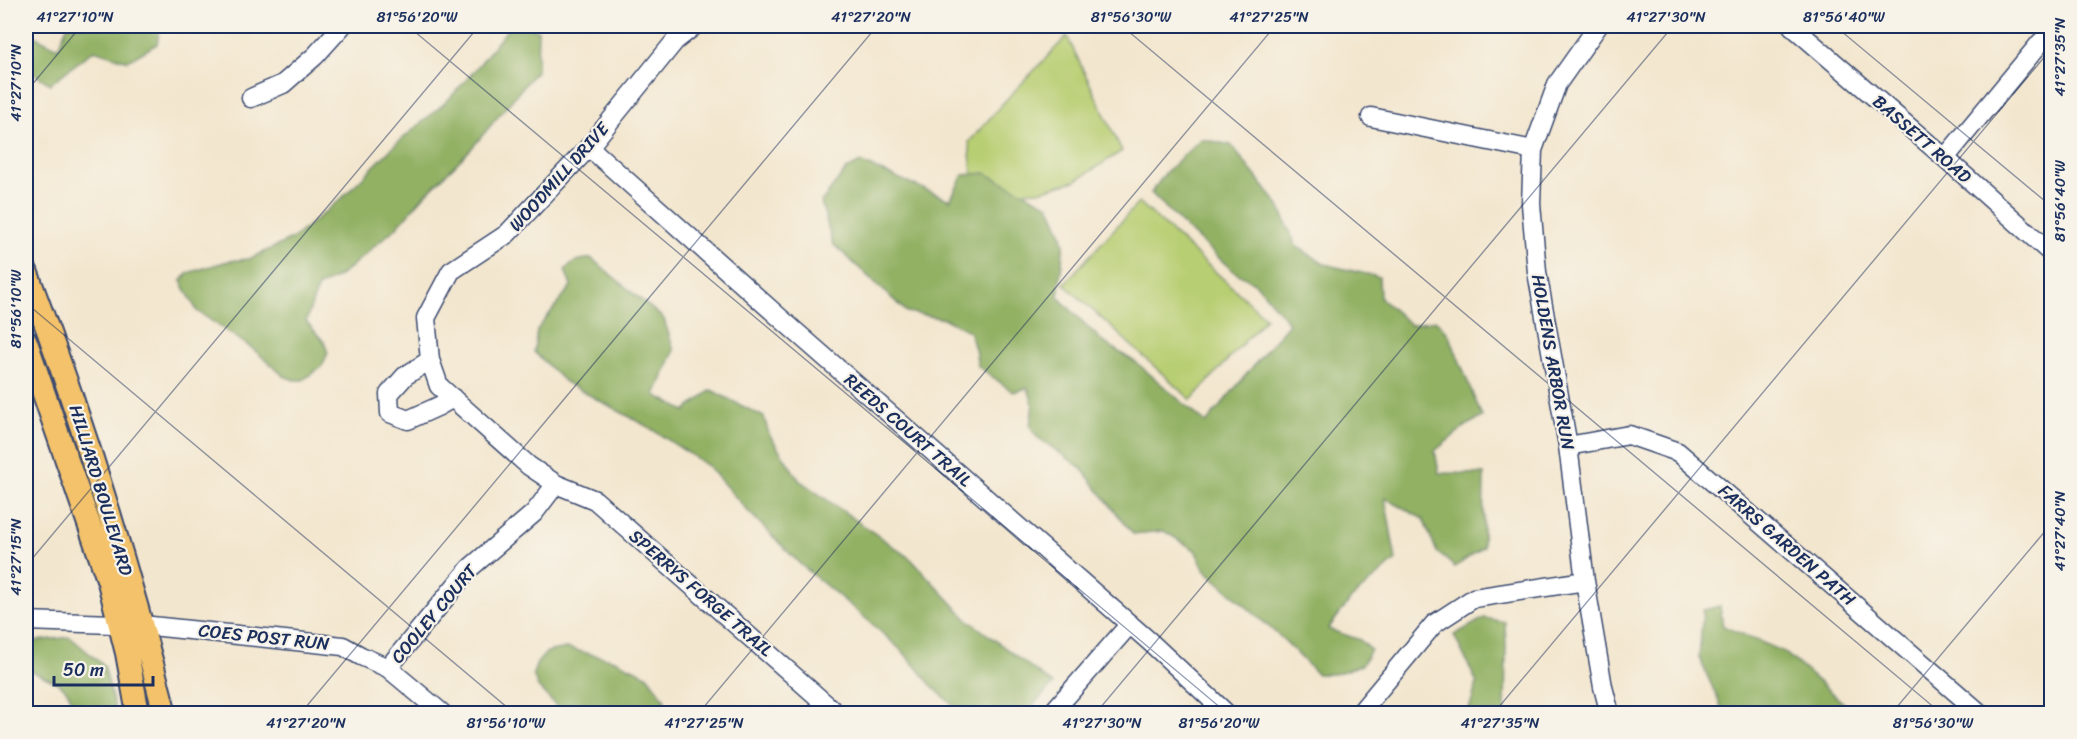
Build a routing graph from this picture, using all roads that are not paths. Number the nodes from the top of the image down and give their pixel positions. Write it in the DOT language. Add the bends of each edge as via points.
graph roads {
  1 [pos="342,26"];
  2 [pos="694,26"];
  3 [pos="1598,26"];
  4 [pos="1792,26"];
  5 [pos="2052,34"];
  6 [pos="251,98"];
  7 [pos="1371,117"];
  8 [pos="589,147"];
  9 [pos="1533,150"];
  10 [pos="1945,158"];
  11 [pos="2052,254"];
  12 [pos="26,271"];
  13 [pos="26,342"];
  14 [pos="430,360"];
  15 [pos="453,398"];
  16 [pos="1568,446"];
  17 [pos="556,484"];
  18 [pos="1585,581"];
  19 [pos="26,621"];
  20 [pos="1130,624"];
  21 [pos="132,625"];
  22 [pos="388,668"];
  23 [pos="138,714"];
  24 [pos="165,714"];
  25 [pos="442,714"];
  26 [pos="837,714"];
  27 [pos="1051,714"];
  28 [pos="1227,714"];
  29 [pos="1359,714"];
  30 [pos="1610,714"];
  31 [pos="1981,714"];
  1 -- 6 [label="street" via="283,84"];
  2 -- 8 [label="street, WOODMILL DRIVE" via="675,41"];
  3 -- 9 [label="street, HOLDENS ARBOR RUN" via="1557,84"];
  4 -- 10 [label="street, BASSETT ROAD"];
  5 -- 10 [label="street" via="2041,42"];
  7 -- 9 [label="street"];
  8 -- 14 [label="street, WOODMILL DRIVE" via="507,234 451,271 426,318"];
  8 -- 20 [label="street, REEDS COURT TRAIL"];
  9 -- 16 [label="street, HOLDENS ARBOR RUN" via="1537,272"];
  10 -- 11 [label="street, BASSETT ROAD"];
  12 -- 21 [label="main road, HILLIARD BOULEVARD" via="87,440"];
  13 -- 21 [label="main road, HILLIARD BOULEVARD" via="109,582"];
  14 -- 15 [label="street, WOODMILL DRIVE" via="439,386"];
  14 -- 15 [label="street" via="405,376 389,394 390,413 408,420"];
  15 -- 17 [label="street, SPERRYS FORGE TRAIL" via="529,466"];
  16 -- 18 [label="street, HOLDENS ARBOR RUN"];
  16 -- 31 [label="street, FARRS GARDEN PATH" via="1629,435 1677,452"];
  17 -- 22 [label="street, COOLEY COURT" via="534,513 470,568"];
  17 -- 26 [label="street, SPERRYS FORGE TRAIL" via="596,500"];
  18 -- 29 [label="street" via="1474,598 1434,624"];
  18 -- 30 [label="street, HOLDENS ARBOR RUN"];
  19 -- 21 [label="street, COES POST RUN"];
  20 -- 27 [label="street"];
  20 -- 28 [label="street, REEDS COURT TRAIL"];
  21 -- 22 [label="street, COES POST RUN" via="343,646"];
  21 -- 23 [label="main road, HILLIARD BOULEVARD"];
  21 -- 24 [label="main road, HILLIARD BOULEVARD"];
  22 -- 25 [label="street, COES POST RUN"];
}
